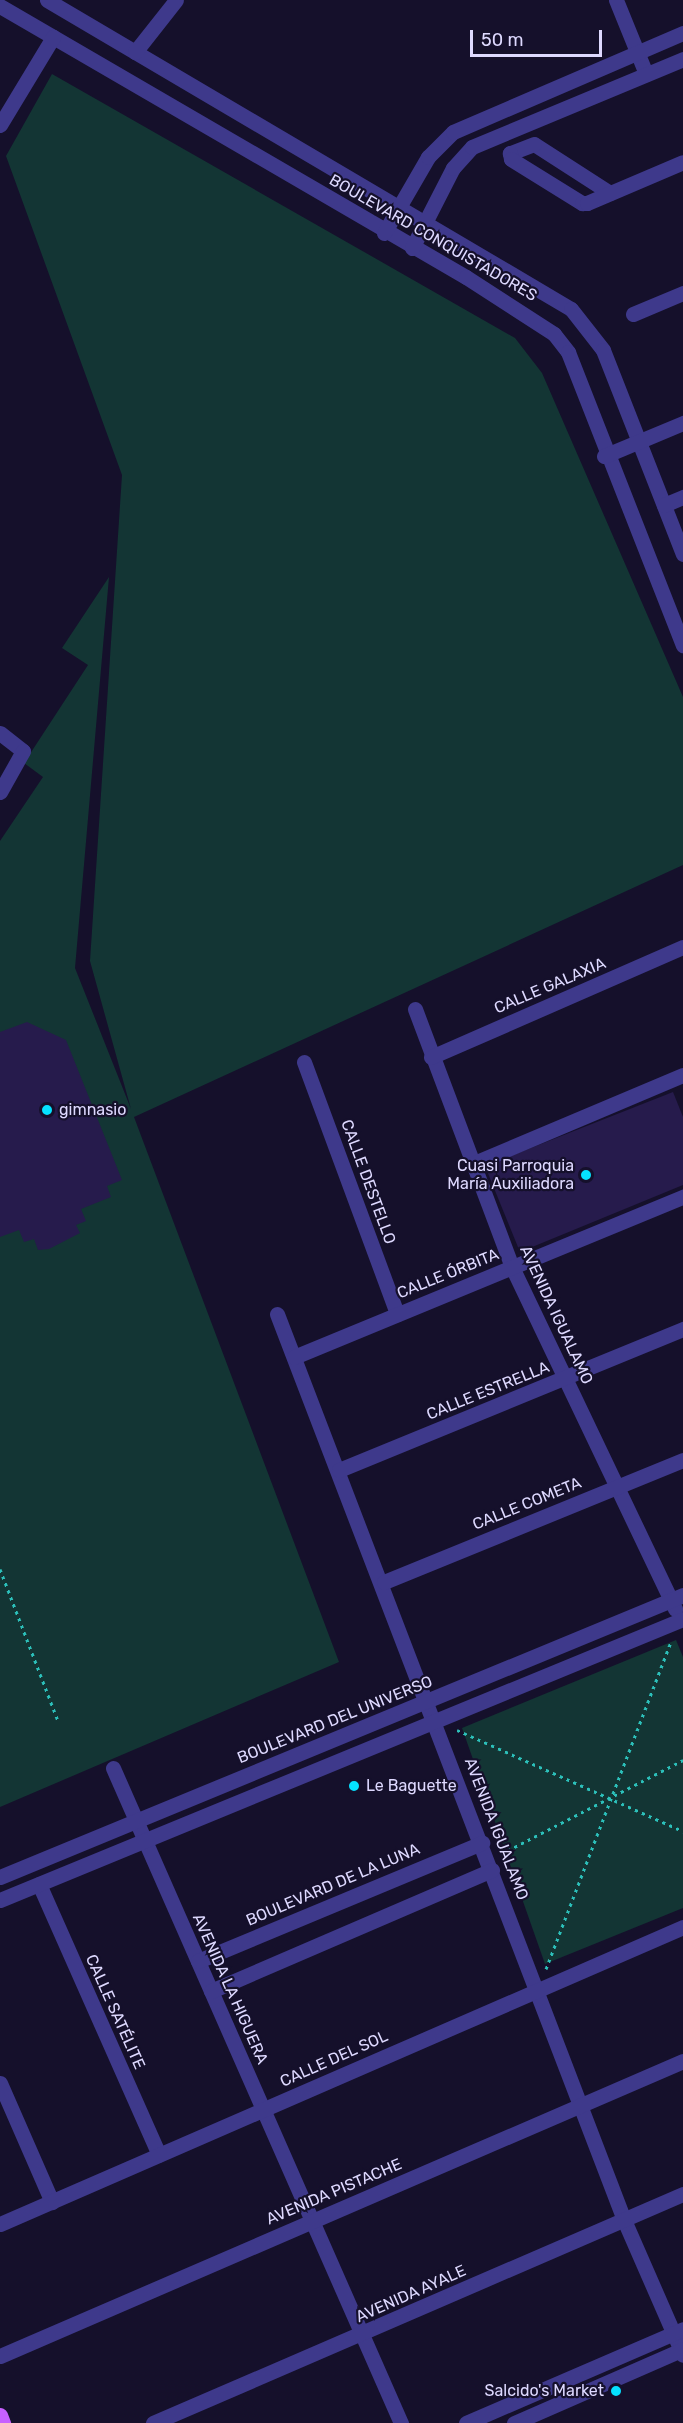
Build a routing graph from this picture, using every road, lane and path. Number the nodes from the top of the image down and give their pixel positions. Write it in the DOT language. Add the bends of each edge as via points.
graph roads {
  1 [pos="47,0"];
  2 [pos="176,0"];
  3 [pos="616,0"];
  4 [pos="0,6"];
  5 [pos="683,33"];
  6 [pos="54,37"];
  7 [pos="135,52"];
  8 [pos="638,52"];
  9 [pos="683,59"];
  10 [pos="646,74"];
  11 [pos="0,125"];
  12 [pos="453,132"];
  13 [pos="472,147"];
  14 [pos="683,162"];
  15 [pos="610,193"];
  16 [pos="399,206"];
  17 [pos="424,221"];
  18 [pos="384,233"];
  19 [pos="412,248"];
  20 [pos="683,293"];
  21 [pos="633,314"];
  22 [pos="683,423"];
  23 [pos="640,440"];
  24 [pos="604,456"];
  25 [pos="683,497"];
  26 [pos="664,505"];
  27 [pos="682,546"];
  28 [pos="683,645"];
  29 [pos="0,733"];
  30 [pos="6,770"];
  31 [pos="0,792"];
  32 [pos="683,948"];
  33 [pos="415,1009"];
  34 [pos="432,1057"];
  35 [pos="304,1062"];
  36 [pos="683,1075"];
  37 [pos="472,1164"];
  38 [pos="683,1197"];
  39 [pos="512,1267"];
  40 [pos="277,1314"];
  41 [pos="397,1314"];
  42 [pos="683,1329"];
  43 [pos="294,1357"];
  44 [pos="565,1379"];
  45 [pos="683,1460"];
  46 [pos="339,1470"];
  47 [pos="615,1488"];
  48 [pos="0,1569"];
  49 [pos="384,1582"];
  50 [pos="677,1598"];
  51 [pos="682,1622"];
  52 [pos="429,1700"];
  53 [pos="58,1720"];
  54 [pos="436,1720"];
  55 [pos="683,1760"];
  56 [pos="113,1768"];
  57 [pos="609,1798"];
  58 [pos="136,1821"];
  59 [pos="683,1831"];
  60 [pos="145,1840"];
  61 [pos="482,1843"];
  62 [pos="490,1865"];
  63 [pos="0,1878"];
  64 [pos="39,1884"];
  65 [pos="0,1900"];
  66 [pos="683,1927"];
  67 [pos="198,1961"];
  68 [pos="538,1990"];
  69 [pos="211,1991"];
  70 [pos="683,2061"];
  71 [pos="0,2083"];
  72 [pos="581,2105"];
  73 [pos="263,2110"];
  74 [pos="159,2155"];
  75 [pos="683,2194"];
  76 [pos="52,2202"];
  77 [pos="624,2220"];
  78 [pos="312,2221"];
  79 [pos="0,2224"];
  80 [pos="678,2331"];
  81 [pos="362,2335"];
  82 [pos="682,2352"];
  83 [pos="0,2356"];
  84 [pos="0,2415"];
  85 [pos="3,2423"];
  86 [pos="153,2423"];
  87 [pos="401,2423"];
  88 [pos="466,2423"];
  89 [pos="514,2423"];
  1 -- 7 [label="street, BOULEVARD CONQUISTADORES"];
  2 -- 7 [label="street"];
  3 -- 8 [label="street"];
  4 -- 6 [label="street, BOULEVARD CONQUISTADORES"];
  5 -- 8 [label="street"];
  6 -- 11 [label="street"];
  6 -- 18 [label="street, BOULEVARD CONQUISTADORES"];
  7 -- 16 [label="street, BOULEVARD CONQUISTADORES"];
  8 -- 10 [label="street"];
  8 -- 12 [label="street"];
  9 -- 10 [label="street"];
  10 -- 13 [label="street"];
  12 -- 13 [label="street"];
  12 -- 16 [label="street" via="429,157"];
  13 -- 17 [label="street" via="453,168"];
  14 -- 15 [label="street"];
  15 -- 15 [label="street" via="578,202 511,159 510,153 534,144"];
  16 -- 17 [label="street, BOULEVARD CONQUISTADORES"];
  16 -- 18 [label="street"];
  17 -- 19 [label="street"];
  17 -- 23 [label="street, BOULEVARD CONQUISTADORES" via="572,309 603,350"];
  18 -- 19 [label="street, BOULEVARD CONQUISTADORES"];
  19 -- 24 [label="street, BOULEVARD CONQUISTADORES" via="554,334 568,352"];
  20 -- 21 [label="street"];
  22 -- 23 [label="street"];
  23 -- 24 [label="street"];
  23 -- 26 [label="street, BOULEVARD CONQUISTADORES"];
  24 -- 28 [label="street, BOULEVARD CONQUISTADORES"];
  25 -- 26 [label="street"];
  26 -- 27 [label="street, BOULEVARD CONQUISTADORES"];
  29 -- 30 [label="street" via="22,751"];
  30 -- 31 [label="street"];
  32 -- 34 [label="street, CALLE GALAXIA"];
  33 -- 34 [label="street, AVENIDA IGUALAMO"];
  34 -- 37 [label="street, AVENIDA IGUALAMO"];
  35 -- 41 [label="street, CALLE DESTELLO"];
  36 -- 37 [label="street"];
  37 -- 39 [label="street, AVENIDA IGUALAMO"];
  38 -- 39 [label="street, CALLE ÓRBITA"];
  39 -- 41 [label="street, CALLE ÓRBITA"];
  39 -- 44 [label="street, AVENIDA IGUALAMO"];
  40 -- 43 [label="street, AVENIDA IGUALAMO"];
  41 -- 43 [label="street, CALLE ÓRBITA"];
  42 -- 44 [label="street, CALLE ESTRELLA"];
  43 -- 46 [label="street, AVENIDA IGUALAMO"];
  44 -- 46 [label="street, CALLE ESTRELLA"];
  44 -- 47 [label="street, AVENIDA IGUALAMO"];
  45 -- 47 [label="street, CALLE COMETA"];
  46 -- 49 [label="street, AVENIDA IGUALAMO"];
  47 -- 49 [label="street, CALLE COMETA"];
  47 -- 50 [label="street, AVENIDA IGUALAMO"];
  48 -- 53 [label="path"];
  49 -- 52 [label="street, AVENIDA IGUALAMO"];
  50 -- 51 [label="street, AVENIDA IGUALAMO"];
  50 -- 52 [label="street, BOULEVARD DEL UNIVERSO"];
  51 -- 54 [label="street"];
  51 -- 57 [label="path"];
  52 -- 54 [label="street, AVENIDA IGUALAMO"];
  52 -- 58 [label="street, BOULEVARD DEL UNIVERSO"];
  54 -- 57 [label="path"];
  54 -- 60 [label="street"];
  54 -- 61 [label="street, AVENIDA IGUALAMO"];
  55 -- 57 [label="path"];
  56 -- 58 [label="street, AVENIDA LA HIGUERA"];
  57 -- 59 [label="path"];
  57 -- 62 [label="path"];
  57 -- 68 [label="path"];
  58 -- 60 [label="street, AVENIDA LA HIGUERA"];
  58 -- 63 [label="street, BOULEVARD DEL UNIVERSO"];
  60 -- 64 [label="street"];
  60 -- 67 [label="street, AVENIDA LA HIGUERA"];
  61 -- 62 [label="street, AVENIDA IGUALAMO"];
  61 -- 67 [label="street, BOULEVARD DE LA LUNA"];
  62 -- 68 [label="street, AVENIDA IGUALAMO"];
  62 -- 69 [label="street"];
  64 -- 65 [label="street"];
  64 -- 74 [label="street, CALLE SATÉLITE"];
  66 -- 68 [label="street, CALLE DEL SOL"];
  67 -- 69 [label="street, AVENIDA LA HIGUERA"];
  68 -- 72 [label="street, AVENIDA IGUALAMO"];
  68 -- 73 [label="street, CALLE DEL SOL"];
  69 -- 73 [label="street, AVENIDA LA HIGUERA"];
  70 -- 72 [label="street, AVENIDA PISTACHE"];
  71 -- 76 [label="street"];
  72 -- 77 [label="street, AVENIDA IGUALAMO"];
  72 -- 78 [label="street, AVENIDA PISTACHE"];
  73 -- 74 [label="street, CALLE DEL SOL"];
  73 -- 78 [label="street, AVENIDA LA HIGUERA"];
  74 -- 76 [label="street, CALLE DEL SOL"];
  75 -- 77 [label="street, AVENIDA AYALE"];
  76 -- 79 [label="street, CALLE DEL SOL"];
  77 -- 80 [label="street, AVENIDA IGUALAMO"];
  77 -- 81 [label="street, AVENIDA AYALE"];
  78 -- 81 [label="street, AVENIDA LA HIGUERA"];
  78 -- 83 [label="street, AVENIDA PISTACHE"];
  80 -- 82 [label="street, AVENIDA IGUALAMO"];
  80 -- 88 [label="street"];
  81 -- 86 [label="street, AVENIDA AYALE"];
  81 -- 87 [label="street, AVENIDA LA HIGUERA"];
  82 -- 89 [label="street"];
  84 -- 85 [label="main road"];
}
